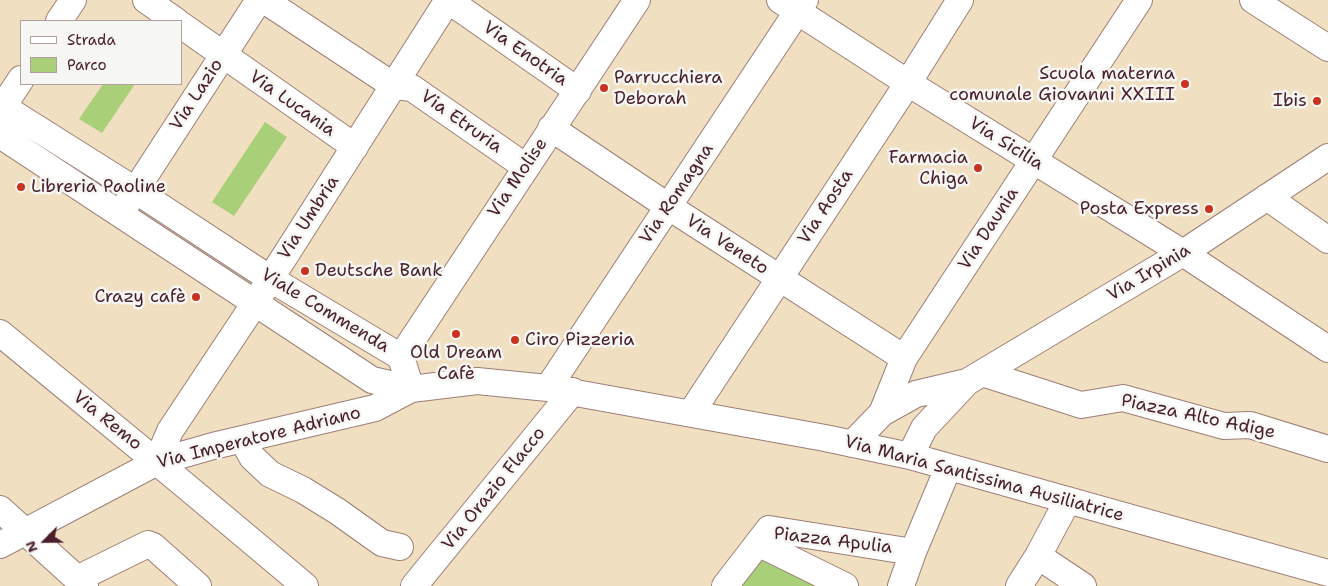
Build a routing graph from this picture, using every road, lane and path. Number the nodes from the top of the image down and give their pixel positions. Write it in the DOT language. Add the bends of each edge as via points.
graph roads {
  1 [pos="73,0"];
  2 [pos="146,0"];
  3 [pos="259,0"];
  4 [pos="264,0"];
  5 [pos="448,0"];
  6 [pos="637,0"];
  7 [pos="960,0"];
  8 [pos="1139,0"];
  9 [pos="1252,0"];
  10 [pos="794,4"];
  11 [pos="60,20"];
  12 [pos="175,20"];
  13 [pos="182,26"];
  14 [pos="1328,48"];
  15 [pos="223,55"];
  16 [pos="20,80"];
  17 [pos="908,83"];
  18 [pos="394,86"];
  19 [pos="578,91"];
  20 [pos="1,107"];
  21 [pos="552,128"];
  22 [pos="0,135"];
  23 [pos="355,147"];
  24 [pos="1328,157"];
  25 [pos="1033,160"];
  26 [pos="526,166"];
  27 [pos="135,190"];
  28 [pos="1267,197"];
  29 [pos="669,207"];
  30 [pos="120,213"];
  31 [pos="1328,240"];
  32 [pos="1183,253"];
  33 [pos="270,278"];
  34 [pos="779,279"];
  35 [pos="255,302"];
  36 [pos="0,334"];
  37 [pos="1328,349"];
  38 [pos="401,357"];
  39 [pos="904,358"];
  40 [pos="974,378"];
  41 [pos="548,388"];
  42 [pos="411,389"];
  43 [pos="574,391"];
  44 [pos="692,413"];
  45 [pos="882,413"];
  46 [pos="242,439"];
  47 [pos="852,444"];
  48 [pos="1328,448"];
  49 [pos="910,456"];
  50 [pos="157,462"];
  51 [pos="948,468"];
  52 [pos="1068,500"];
  53 [pos="0,509"];
  54 [pos="26,532"];
  55 [pos="758,543"];
  56 [pos="0,544"];
  57 [pos="400,547"];
  58 [pos="913,552"];
  59 [pos="1038,556"];
  60 [pos="0,564"];
  61 [pos="1328,573"];
  62 [pos="81,582"];
  63 [pos="198,586"];
  64 [pos="305,586"];
  65 [pos="414,586"];
  66 [pos="725,586"];
  67 [pos="845,586"];
  68 [pos="901,586"];
  69 [pos="1019,586"];
  70 [pos="1083,586"];
  1 -- 11 [label="street"];
  2 -- 12 [label="street"];
  3 -- 15 [label="street, Via Lazio"];
  4 -- 18 [label="street, Via Etruria"];
  5 -- 18 [label="street, Via Umbria"];
  5 -- 19 [label="street, Via Enotria"];
  6 -- 19 [label="street, Via Molise"];
  7 -- 17 [label="street, Via Aosta"];
  8 -- 25 [label="street, Via Daunia"];
  9 -- 14 [label="street"];
  10 -- 17 [label="street, Via Sicilia"];
  10 -- 29 [label="street, Via Romagna"];
  13 -- 15 [label="street, Via Lucania"];
  15 -- 23 [label="street, Via Lucania"];
  15 -- 27 [label="street, Via Lazio"];
  16 -- 20 [label="street"];
  17 -- 25 [label="street, Via Sicilia"];
  17 -- 34 [label="street, Via Aosta"];
  18 -- 23 [label="street, Via Umbria"];
  18 -- 26 [label="street, Via Etruria" via="412,88"];
  19 -- 21 [label="street, Via Molise"];
  20 -- 27 [label="street, Viale Commenda"];
  21 -- 26 [label="street, Via Molise"];
  21 -- 29 [label="street, Via Veneto"];
  22 -- 30 [label="street, Viale Commenda"];
  23 -- 33 [label="street, Via Umbria"];
  24 -- 28 [label="street, Via Irpinia"];
  25 -- 32 [label="street, Via Sicilia"];
  25 -- 39 [label="street, Via Daunia"];
  26 -- 38 [label="street, Via Molise"];
  27 -- 30 [label="street"];
  27 -- 33 [label="street, Viale Commenda"];
  28 -- 31 [label="street"];
  28 -- 32 [label="street, Via Irpinia"];
  29 -- 34 [label="street, Via Veneto"];
  29 -- 41 [label="street, Via Romagna"];
  30 -- 35 [label="street, Viale Commenda"];
  32 -- 37 [label="street"];
  32 -- 40 [label="street, Via Irpinia"];
  33 -- 35 [label="street, Via Umbria"];
  33 -- 38 [label="street, Viale Commenda"];
  34 -- 39 [label="street, Via Veneto"];
  34 -- 44 [label="street, Via Aosta"];
  35 -- 42 [label="street, Viale Commenda" via="372,380"];
  35 -- 50 [label="street, Via Umbria" via="170,431"];
  36 -- 50 [label="street, Via Remo"];
  38 -- 42 [label="street, Viale Commenda"];
  39 -- 45 [label="street, Via Daunia"];
  40 -- 45 [label="street" via="916,394"];
  40 -- 48 [label="street, Piazza Alto Adige" via="1081,405 1123,398 1224,426 1250,425"];
  40 -- 49 [label="street" via="924,428"];
  41 -- 42 [label="street, Via Maria Santissima Ausiliatrice" via="477,381"];
  41 -- 43 [label="street, Via Maria Santissima Ausiliatrice"];
  42 -- 46 [label="street, Via Imperatore Adriano" via="375,408"];
  43 -- 44 [label="street, Via Maria Santissima Ausiliatrice"];
  43 -- 65 [label="street, Via Orazio Flacco"];
  44 -- 47 [label="street, Via Maria Santissima Ausiliatrice"];
  45 -- 47 [label="street"];
  46 -- 50 [label="street, Via Imperatore Adriano"];
  46 -- 57 [label="street" via="252,457 270,474 337,511 382,543"];
  47 -- 49 [label="street, Via Maria Santissima Ausiliatrice"];
  49 -- 51 [label="street, Via Maria Santissima Ausiliatrice"];
  50 -- 54 [label="street, Via Imperatore Adriano"];
  50 -- 64 [label="street, Via Remo"];
  51 -- 52 [label="street, Via Maria Santissima Ausiliatrice"];
  51 -- 58 [label="street, Piazza Apulia"];
  52 -- 59 [label="street"];
  52 -- 61 [label="street, Via Maria Santissima Ausiliatrice"];
  53 -- 54 [label="street"];
  54 -- 56 [label="street, Via Imperatore Adriano"];
  54 -- 60 [label="street"];
  54 -- 62 [label="street"];
  55 -- 58 [label="street, Piazza Apulia" via="769,529"];
  55 -- 66 [label="street, Piazza Apulia"];
  55 -- 67 [label="street, Piazza Apulia"];
  58 -- 68 [label="street, Piazza Apulia"];
  59 -- 69 [label="street"];
  59 -- 70 [label="street"];
  62 -- 63 [label="street" via="148,544"];
}
